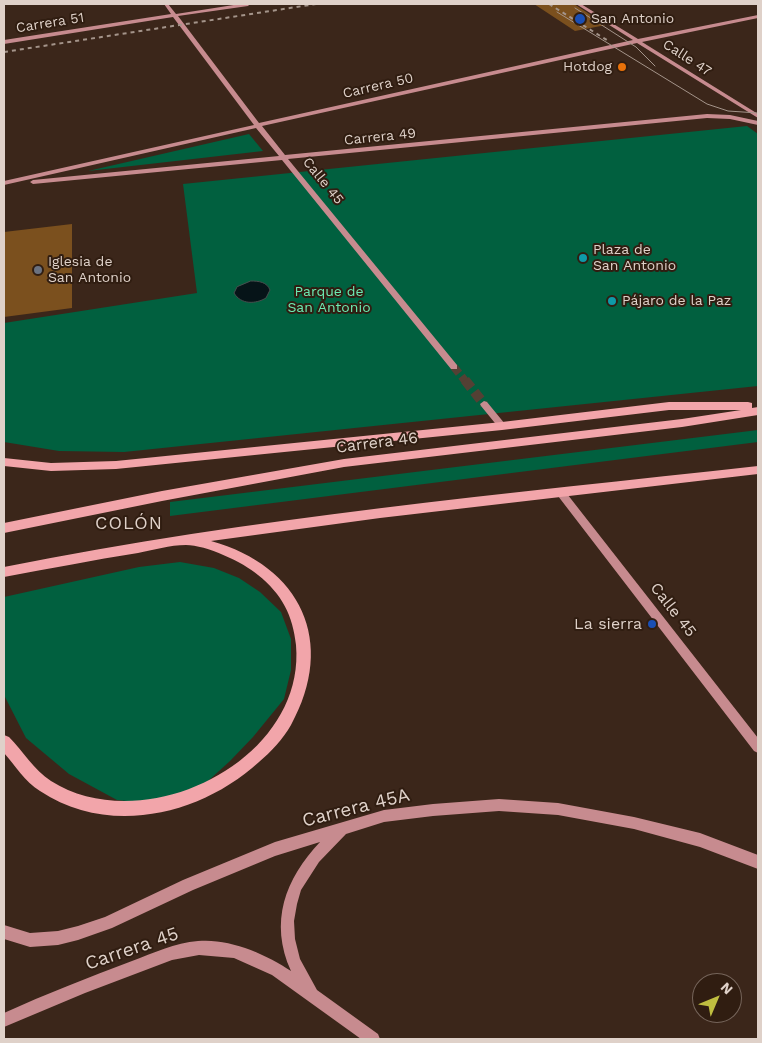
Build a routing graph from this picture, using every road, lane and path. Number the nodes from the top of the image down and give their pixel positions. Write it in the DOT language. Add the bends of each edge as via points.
graph roads {
  1 [pos="166,4"];
  2 [pos="248,4"];
  3 [pos="578,4"];
  4 [pos="174,13"];
  5 [pos="758,16"];
  6 [pos="639,40"];
  7 [pos="4,42"];
  8 [pos="758,116"];
  9 [pos="758,123"];
  10 [pos="258,125"];
  11 [pos="286,158"];
  12 [pos="4,183"];
  13 [pos="454,367"];
  14 [pos="484,404"];
  15 [pos="758,406"];
  16 [pos="758,411"];
  17 [pos="502,426"];
  18 [pos="4,462"];
  19 [pos="758,470"];
  20 [pos="562,493"];
  21 [pos="4,528"];
  22 [pos="185,539"];
  23 [pos="4,572"];
  24 [pos="4,742"];
  25 [pos="758,746"];
  26 [pos="346,827"];
  27 [pos="758,862"];
  28 [pos="4,933"];
  29 [pos="313,996"];
  30 [pos="4,1020"];
  31 [pos="373,1039"];
  1 -- 4 [label="street, Calle 45"];
  2 -- 4 [label="street, Carrera 51"];
  3 -- 6 [label="street, Calle 47"];
  4 -- 7 [label="street, Carrera 51"];
  4 -- 10 [label="street, Calle 45"];
  5 -- 6 [label="street, Carrera 50"];
  6 -- 8 [label="street, Calle 47"];
  6 -- 10 [label="street, Carrera 50"];
  9 -- 11 [label="street, Carrera 49" via="707,116"];
  10 -- 11 [label="street, Calle 45"];
  10 -- 12 [label="street, Carrera 50"];
  11 -- 12 [label="street, Carrera 49"];
  11 -- 13 [label="street, Calle 45"];
  14 -- 17 [label="street"];
  15 -- 17 [label="main road, Carrera 46" via="669,406"];
  16 -- 21 [label="main road, Carrera 46" via="344,463"];
  17 -- 18 [label="main road, Carrera 46" via="116,465 51,468"];
  19 -- 20 [label="main road"];
  20 -- 22 [label="main road"];
  20 -- 25 [label="street, Calle 45"];
  22 -- 23 [label="main road"];
  22 -- 24 [label="main road" via="238,555 258,566 276,581 299,619 304,642 300,691 276,736 234,775 208,790 150,808 121,808 83,803 66,797 43,785"];
  26 -- 27 [label="street, Carrera 45A" via="384,816 433,810 499,805 558,809 634,823 700,840"];
  26 -- 28 [label="street, Carrera 45A" via="275,849 78,933 30,940"];
  26 -- 29 [label="street" via="321,848 290,896 287,927 293,959"];
  29 -- 30 [label="street, Carrera 45" via="277,970 252,958 235,951 199,948 163,957 83,986"];
  29 -- 31 [label="street, Carrera 45"];
}
